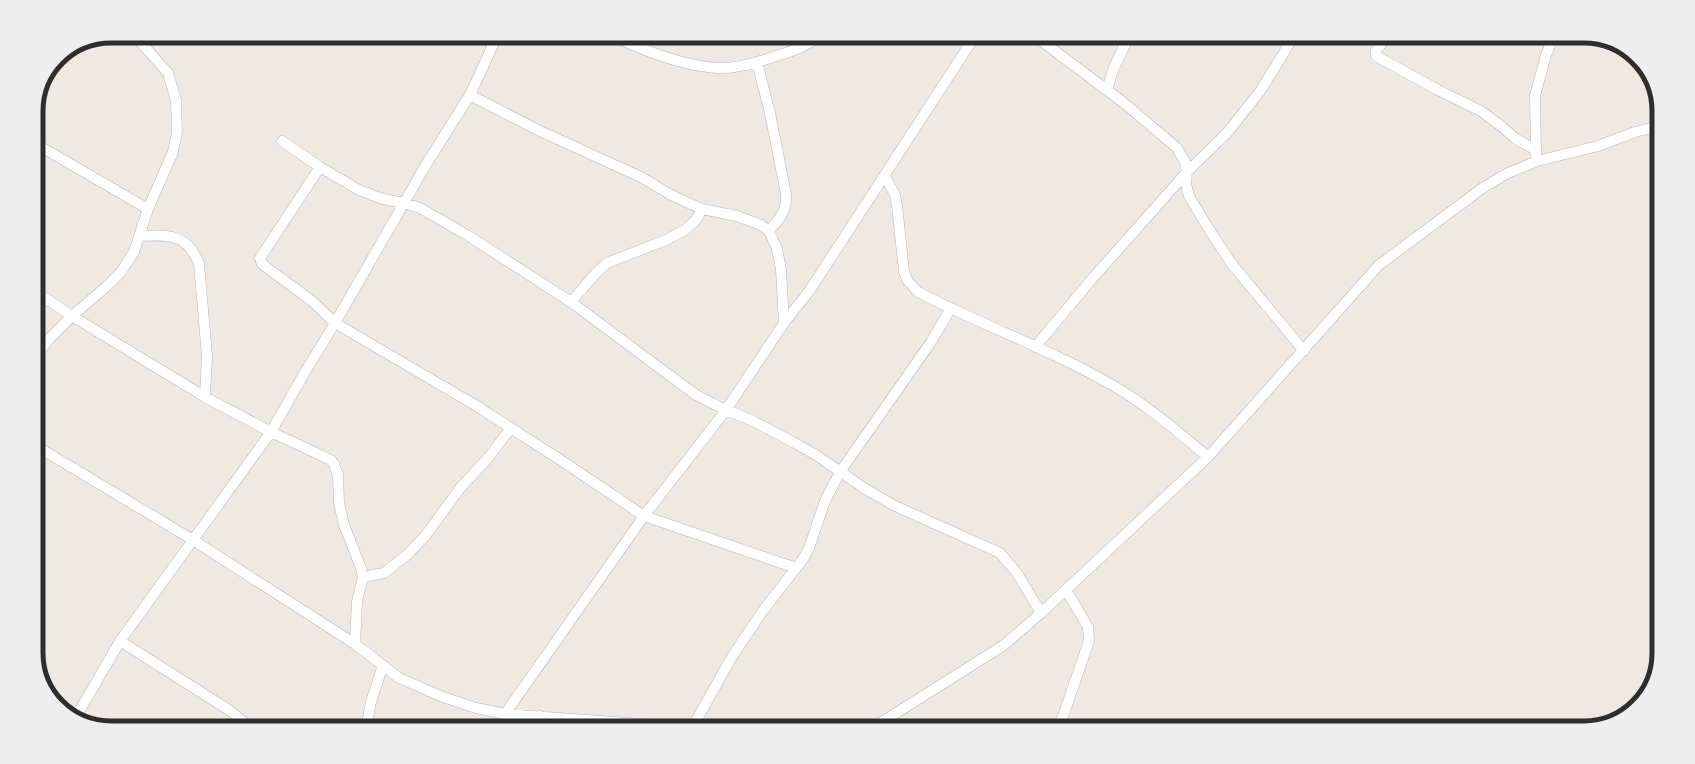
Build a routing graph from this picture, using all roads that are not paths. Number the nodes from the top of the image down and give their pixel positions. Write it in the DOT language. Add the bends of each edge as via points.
graph roads {
  1 [pos="140,43"];
  2 [pos="494,43"];
  3 [pos="630,43"];
  4 [pos="806,43"];
  5 [pos="970,43"];
  6 [pos="1044,43"];
  7 [pos="1126,43"];
  8 [pos="1290,43"];
  9 [pos="1382,43"];
  10 [pos="1551,43"];
  11 [pos="757,62"];
  12 [pos="1107,90"];
  13 [pos="470,95"];
  14 [pos="1652,128"];
  15 [pos="282,141"];
  16 [pos="43,148"];
  17 [pos="1536,150"];
  18 [pos="1537,161"];
  19 [pos="320,167"];
  20 [pos="1187,172"];
  21 [pos="885,176"];
  22 [pos="404,203"];
  23 [pos="148,209"];
  24 [pos="702,209"];
  25 [pos="769,232"];
  26 [pos="140,236"];
  27 [pos="43,297"];
  28 [pos="571,302"];
  29 [pos="951,308"];
  30 [pos="72,316"];
  31 [pos="335,323"];
  32 [pos="784,323"];
  33 [pos="43,346"];
  34 [pos="1035,347"];
  35 [pos="1304,351"];
  36 [pos="205,397"];
  37 [pos="726,410"];
  38 [pos="511,428"];
  39 [pos="272,432"];
  40 [pos="43,450"];
  41 [pos="1208,457"];
  42 [pos="840,472"];
  43 [pos="644,516"];
  44 [pos="193,540"];
  45 [pos="796,568"];
  46 [pos="363,577"];
  47 [pos="1066,590"];
  48 [pos="1041,613"];
  49 [pos="120,641"];
  50 [pos="355,644"];
  51 [pos="383,665"];
  52 [pos="78,713"];
  53 [pos="504,714"];
  54 [pos="540,716"];
  55 [pos="243,721"];
  56 [pos="367,721"];
  57 [pos="540,721"];
  58 [pos="603,721"];
  59 [pos="696,721"];
  60 [pos="884,721"];
  61 [pos="1061,721"];
  1 -- 23 [label="street" via="168,73 176,100 177,132 173,152"];
  2 -- 13 [label="street"];
  3 -- 11 [label="street" via="684,63 717,68"];
  4 -- 11 [label="street" via="787,53"];
  5 -- 21 [label="street"];
  6 -- 12 [label="street"];
  7 -- 12 [label="street"];
  8 -- 20 [label="street" via="1261,90 1227,133"];
  9 -- 17 [label="street" via="1376,50 1376,56 1481,111 1516,139"];
  10 -- 17 [label="street" via="1535,96"];
  11 -- 25 [label="street" via="770,113 787,204 783,214"];
  12 -- 20 [label="street" via="1176,148 1185,162"];
  13 -- 22 [label="street"];
  13 -- 24 [label="street"];
  14 -- 18 [label="street" via="1598,146"];
  15 -- 19 [label="street"];
  16 -- 23 [label="street"];
  17 -- 18 [label="street"];
  18 -- 35 [label="street" via="1484,187 1384,261"];
  19 -- 22 [label="street" via="359,190"];
  19 -- 31 [label="street" via="260,258 260,262 312,301"];
  20 -- 34 [label="street"];
  20 -- 35 [label="street" via="1189,196 1207,226 1231,262"];
  21 -- 29 [label="street" via="895,194 904,272 908,281 918,292"];
  21 -- 32 [label="street" via="810,290"];
  22 -- 28 [label="street" via="443,220"];
  22 -- 31 [label="street"];
  23 -- 26 [label="street"];
  24 -- 25 [label="street" via="761,224"];
  24 -- 28 [label="street" via="696,220 685,230 607,263"];
  25 -- 32 [label="street" via="777,249 781,269"];
  26 -- 30 [label="street" via="134,252 121,272"];
  26 -- 36 [label="street" via="165,235 181,240 193,250 199,263 207,356"];
  27 -- 30 [label="street"];
  28 -- 37 [label="street" via="696,395"];
  29 -- 34 [label="street"];
  29 -- 42 [label="street" via="931,342"];
  30 -- 33 [label="street"];
  30 -- 36 [label="street"];
  31 -- 38 [label="street"];
  31 -- 39 [label="street"];
  32 -- 37 [label="street"];
  34 -- 41 [label="street" via="1082,369 1128,395 1160,417"];
  35 -- 41 [label="street"];
  36 -- 39 [label="street"];
  37 -- 42 [label="street" via="793,442"];
  37 -- 43 [label="street"];
  38 -- 43 [label="street"];
  38 -- 46 [label="street" via="408,554 384,573"];
  39 -- 44 [label="street"];
  39 -- 46 [label="street" via="331,460 334,464 338,475 339,503 344,525"];
  40 -- 44 [label="street"];
  41 -- 47 [label="street"];
  42 -- 45 [label="street" via="825,501 809,548"];
  42 -- 48 [label="street" via="895,506 1000,553 1017,573"];
  43 -- 45 [label="street"];
  43 -- 53 [label="street"];
  44 -- 49 [label="street"];
  44 -- 50 [label="street"];
  45 -- 59 [label="street" via="733,655"];
  46 -- 50 [label="street" via="357,601"];
  47 -- 48 [label="street"];
  47 -- 61 [label="street" via="1088,627 1089,641"];
  48 -- 60 [label="street" via="1004,645"];
  49 -- 52 [label="street"];
  49 -- 55 [label="street" via="230,710"];
  50 -- 51 [label="street"];
  51 -- 53 [label="street" via="399,678 443,698"];
  51 -- 56 [label="street"];
  53 -- 54 [label="street"];
  54 -- 57 [label="street"];
  54 -- 58 [label="street"];
}
